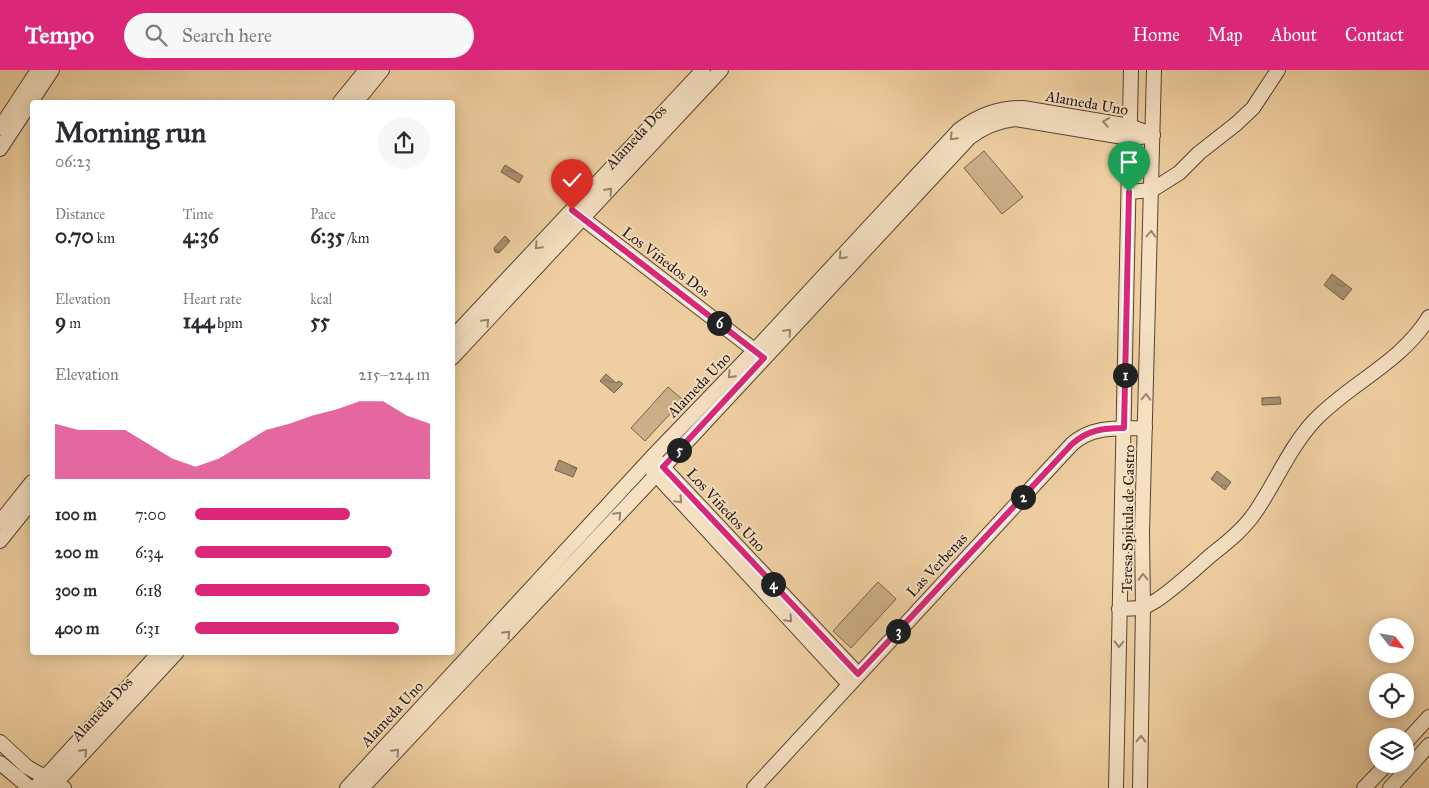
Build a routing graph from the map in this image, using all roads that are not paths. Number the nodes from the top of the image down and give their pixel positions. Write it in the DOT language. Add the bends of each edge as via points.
graph roads {
  1 [pos="38,70"];
  2 [pos="52,70"];
  3 [pos="366,70"];
  4 [pos="382,70"];
  5 [pos="703,70"];
  6 [pos="721,70"];
  7 [pos="1131,70"];
  8 [pos="1154,70"];
  9 [pos="1278,70"];
  10 [pos="32,100"];
  11 [pos="342,100"];
  12 [pos="358,100"];
  13 [pos="30,103"];
  14 [pos="0,128"];
  15 [pos="1130,132"];
  16 [pos="1153,135"];
  17 [pos="0,149"];
  18 [pos="1152,190"];
  19 [pos="1129,192"];
  20 [pos="577,214"];
  21 [pos="1429,317"];
  22 [pos="455,335"];
  23 [pos="455,352"];
  24 [pos="760,354"];
  25 [pos="1124,428"];
  26 [pos="1145,428"];
  27 [pos="649,460"];
  28 [pos="660,471"];
  29 [pos="30,484"];
  30 [pos="30,504"];
  31 [pos="0,522"];
  32 [pos="0,541"];
  33 [pos="1143,608"];
  34 [pos="1119,609"];
  35 [pos="158,655"];
  36 [pos="174,655"];
  37 [pos="854,679"];
  38 [pos="1429,717"];
  39 [pos="1414,734"];
  40 [pos="0,742"];
  41 [pos="1429,745"];
  42 [pos="0,763"];
  43 [pos="1378,773"];
  44 [pos="50,785"];
  45 [pos="30,788"];
  46 [pos="346,788"];
  47 [pos="362,788"];
  48 [pos="754,788"];
  49 [pos="1116,788"];
  50 [pos="1140,788"];
  51 [pos="1364,788"];
  52 [pos="1390,788"];
  1 -- 14 [label="street"];
  2 -- 10 [label="street"];
  3 -- 11 [label="street"];
  4 -- 12 [label="street"];
  5 -- 20 [label="street, Alameda Dos"];
  20 -- 6 [label="street, Alameda Dos, one-way"];
  7 -- 15 [label="street, Teresa Spikula de Castro"];
  8 -- 16 [label="street, Teresa Spikula de Castro"];
  9 -- 18 [label="street" via="1260,100 1245,116 1172,178"];
  13 -- 17 [label="street"];
  15 -- 16 [label="street, Alameda Uno"];
  15 -- 19 [label="street, Teresa Spikula de Castro"];
  15 -- 24 [label="street, Alameda Uno" via="1014,108 987,114 968,124"];
  16 -- 18 [label="street, Teresa Spikula de Castro"];
  18 -- 19 [label="street"];
  26 -- 18 [label="street, Teresa Spikula de Castro, one-way"];
  19 -- 25 [label="street, Teresa Spikula de Castro"];
  20 -- 22 [label="street, Alameda Dos, one-way"];
  23 -- 20 [label="street, Alameda Dos, one-way"];
  20 -- 24 [label="street, Los Viñedos Dos"];
  21 -- 33 [label="street" via="1401,352 1314,422 1297,443 1255,513 1238,533 1170,591"];
  24 -- 27 [label="street, Alameda Uno, one-way"];
  24 -- 28 [label="street, Alameda Uno"];
  25 -- 26 [label="street, Las Verbenas"];
  25 -- 34 [label="street, Teresa Spikula de Castro"];
  25 -- 37 [label="street, Las Verbenas" via="1094,430 1072,444"];
  33 -- 26 [label="street, Teresa Spikula de Castro, one-way"];
  27 -- 28 [label="street, Los Viñedos Uno"];
  27 -- 46 [label="street, Alameda Uno"];
  28 -- 37 [label="street, Los Viñedos Uno"];
  47 -- 28 [label="street, Alameda Uno, one-way"];
  29 -- 31 [label="street"];
  30 -- 32 [label="street"];
  33 -- 34 [label="street"];
  50 -- 33 [label="street, Teresa Spikula de Castro, one-way"];
  34 -- 49 [label="street, Teresa Spikula de Castro, one-way"];
  35 -- 44 [label="street, Alameda Dos"];
  44 -- 36 [label="street, Alameda Dos, one-way"];
  37 -- 48 [label="street, Las Verbenas"];
  38 -- 39 [label="street"];
  40 -- 44 [label="street"];
  41 -- 52 [label="street"];
  42 -- 45 [label="street"];
  43 -- 51 [label="street"];
}
